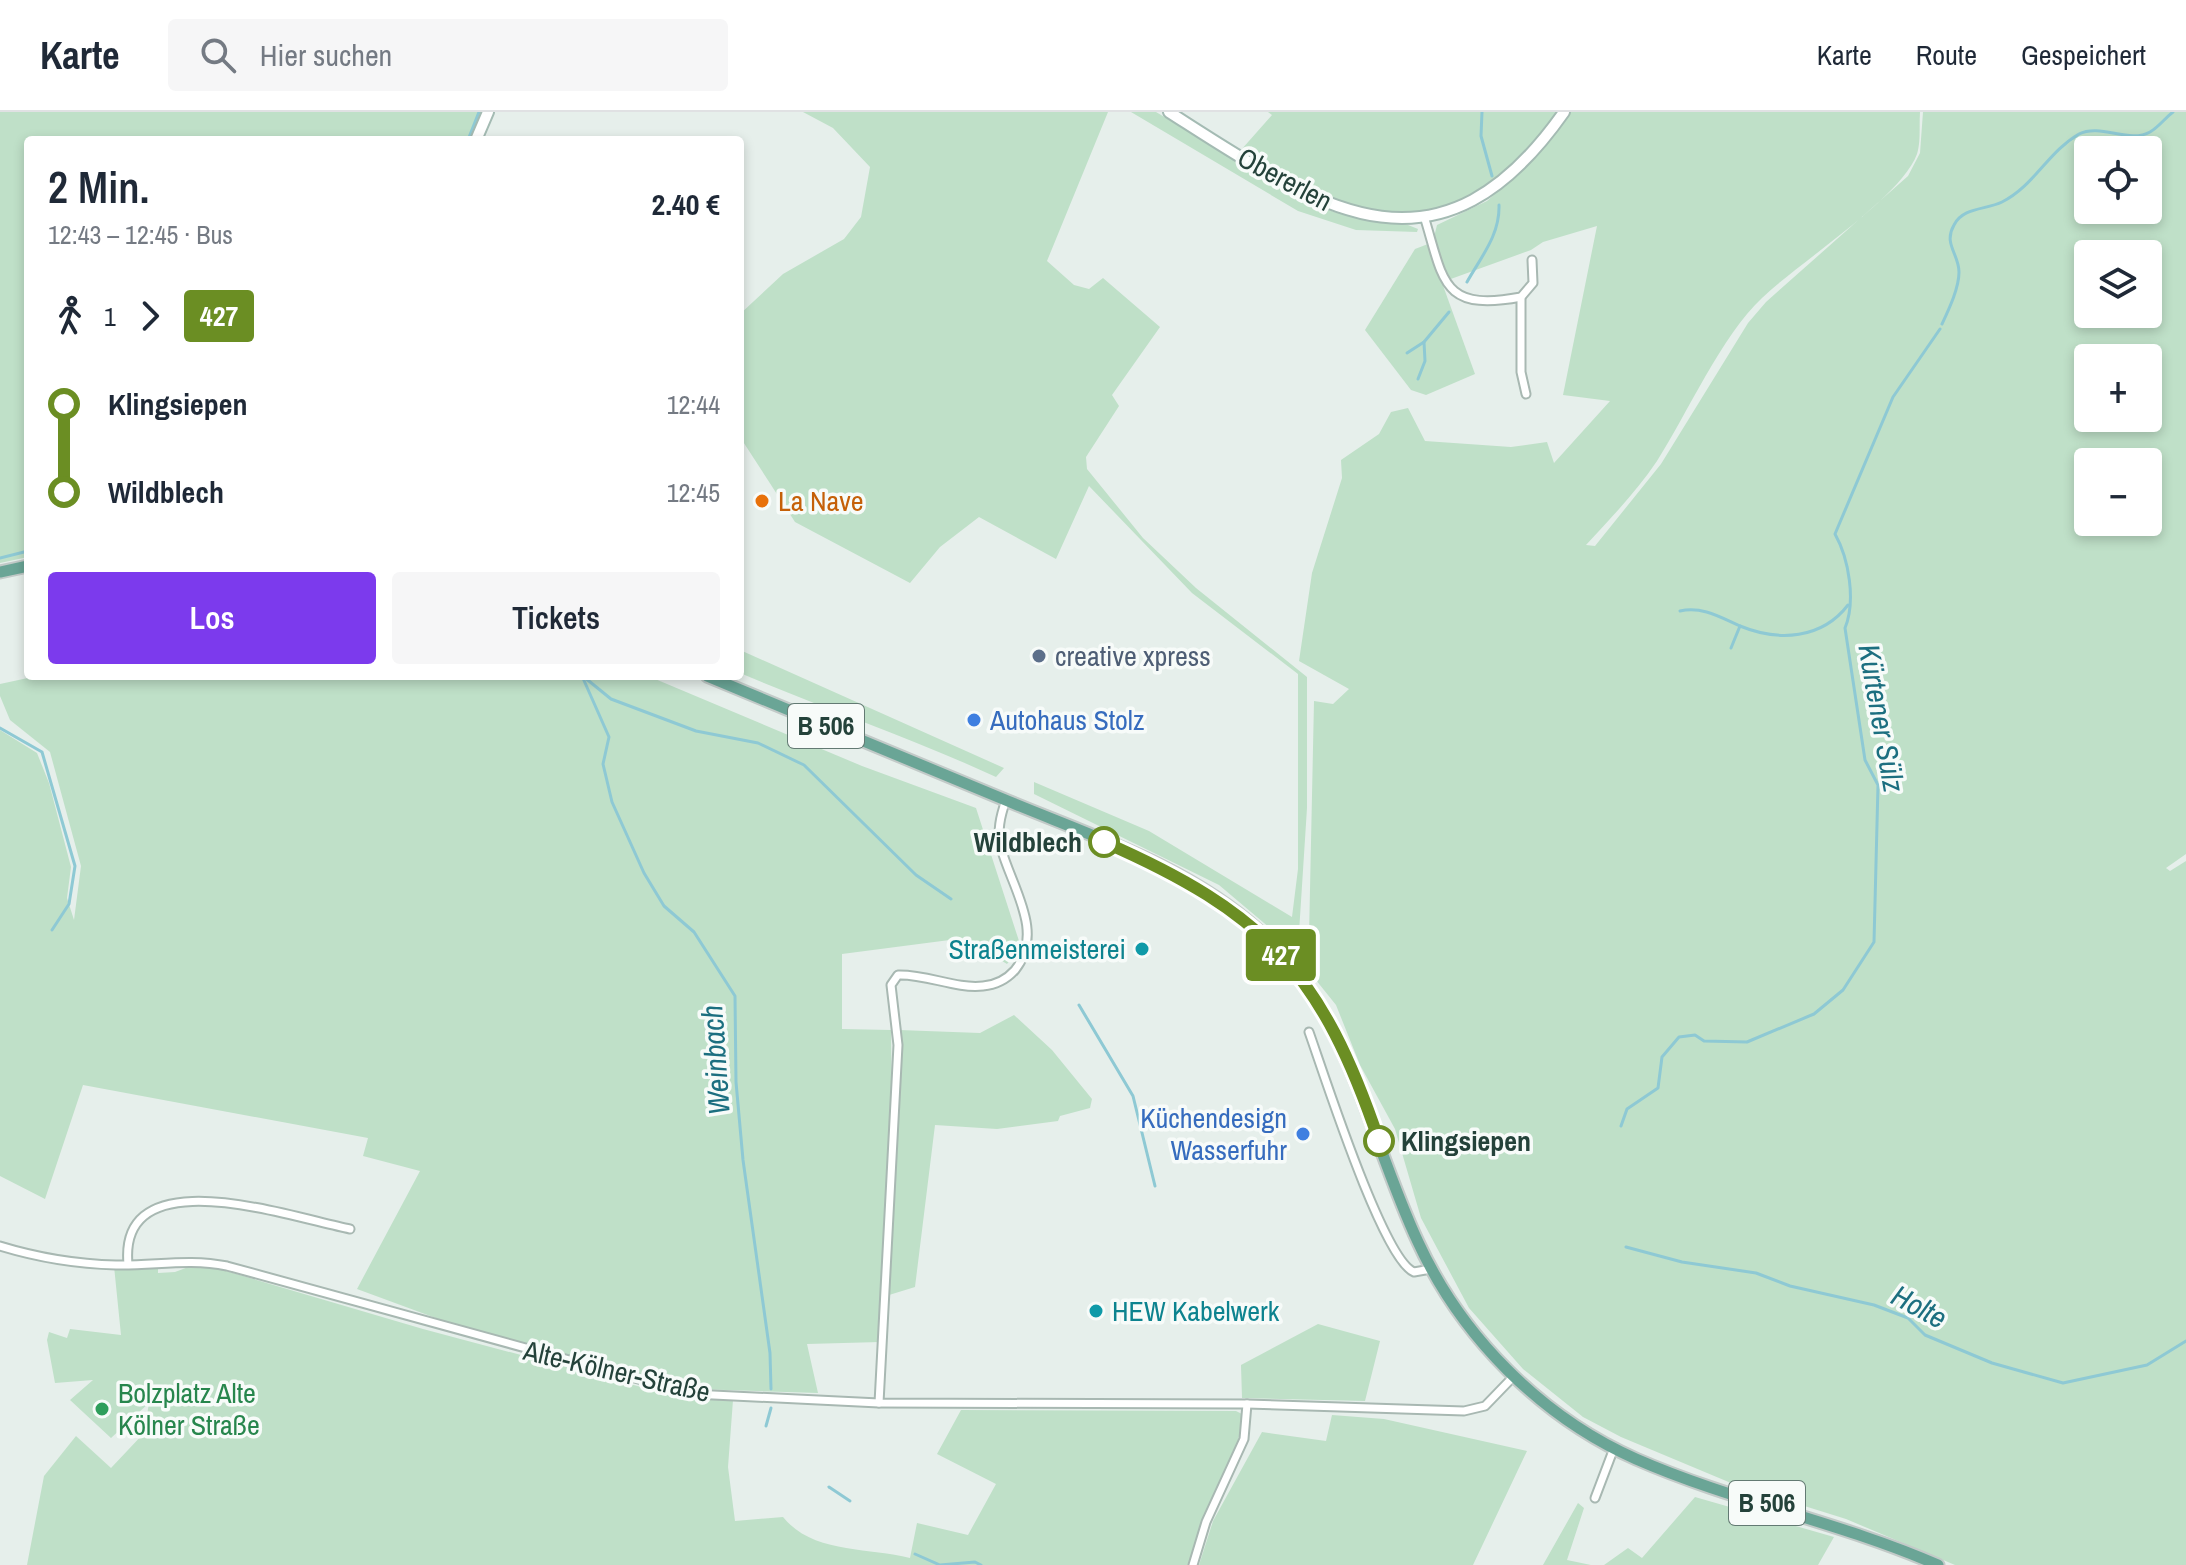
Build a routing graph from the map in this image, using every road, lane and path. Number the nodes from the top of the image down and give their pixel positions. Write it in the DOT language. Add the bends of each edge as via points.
graph roads {
  1 [pos="488,112"];
  2 [pos="1169,112"];
  3 [pos="1564,112"];
  4 [pos="478,136"];
  5 [pos="1424,216"];
  6 [pos="1532,260"];
  7 [pos="1521,297"];
  8 [pos="1526,394"];
  9 [pos="24,567"];
  10 [pos="0,572"];
  11 [pos="717,680"];
  12 [pos="1006,800"];
  13 [pos="1309,1032"];
  14 [pos="350,1229"];
  15 [pos="0,1246"];
  16 [pos="128,1264"];
  17 [pos="1431,1269"];
  18 [pos="1514,1376"];
  19 [pos="879,1403"];
  20 [pos="1247,1404"];
  21 [pos="1614,1448"];
  22 [pos="1595,1498"];
  23 [pos="1193,1565"];
  24 [pos="1938,1565"];
  1 -- 4 [label="main road"];
  2 -- 5 [label="main road, Obererlen" via="1334,208 1370,216"];
  3 -- 5 [label="main road, Obererlen" via="1520,164 1484,194 1451,211"];
  5 -- 7 [label="street" via="1443,280 1453,292 1474,301"];
  6 -- 7 [label="street" via="1533,283"];
  7 -- 8 [label="street"];
  9 -- 10 [label="main road"];
  11 -- 12 [label="main road, B 506"];
  12 -- 17 [label="main road, B 506" via="1191,882 1231,908 1276,949 1336,1033"];
  12 -- 19 [label="street" via="1000,818 1001,847 1027,921 1028,950 1021,963 1011,975 982,987 912,974 898,975 891,985 898,1045"];
  13 -- 17 [label="street" via="1365,1191 1401,1261 1414,1272"];
  14 -- 16 [label="street" via="203,1202 163,1204 141,1216 129,1244"];
  15 -- 16 [label="street, Alte-Kölner-Straße" via="60,1259"];
  16 -- 19 [label="street, Alte-Kölner-Straße" via="204,1261 227,1266 693,1394"];
  17 -- 18 [label="main road, B 506" via="1463,1318"];
  18 -- 20 [label="street" via="1478,1410"];
  18 -- 21 [label="main road, B 506" via="1558,1413"];
  19 -- 20 [label="street, Alte-Kölner-Straße"];
  20 -- 23 [label="street" via="1244,1439 1206,1522"];
  21 -- 22 [label="street"];
  21 -- 24 [label="main road, B 506"];
}
